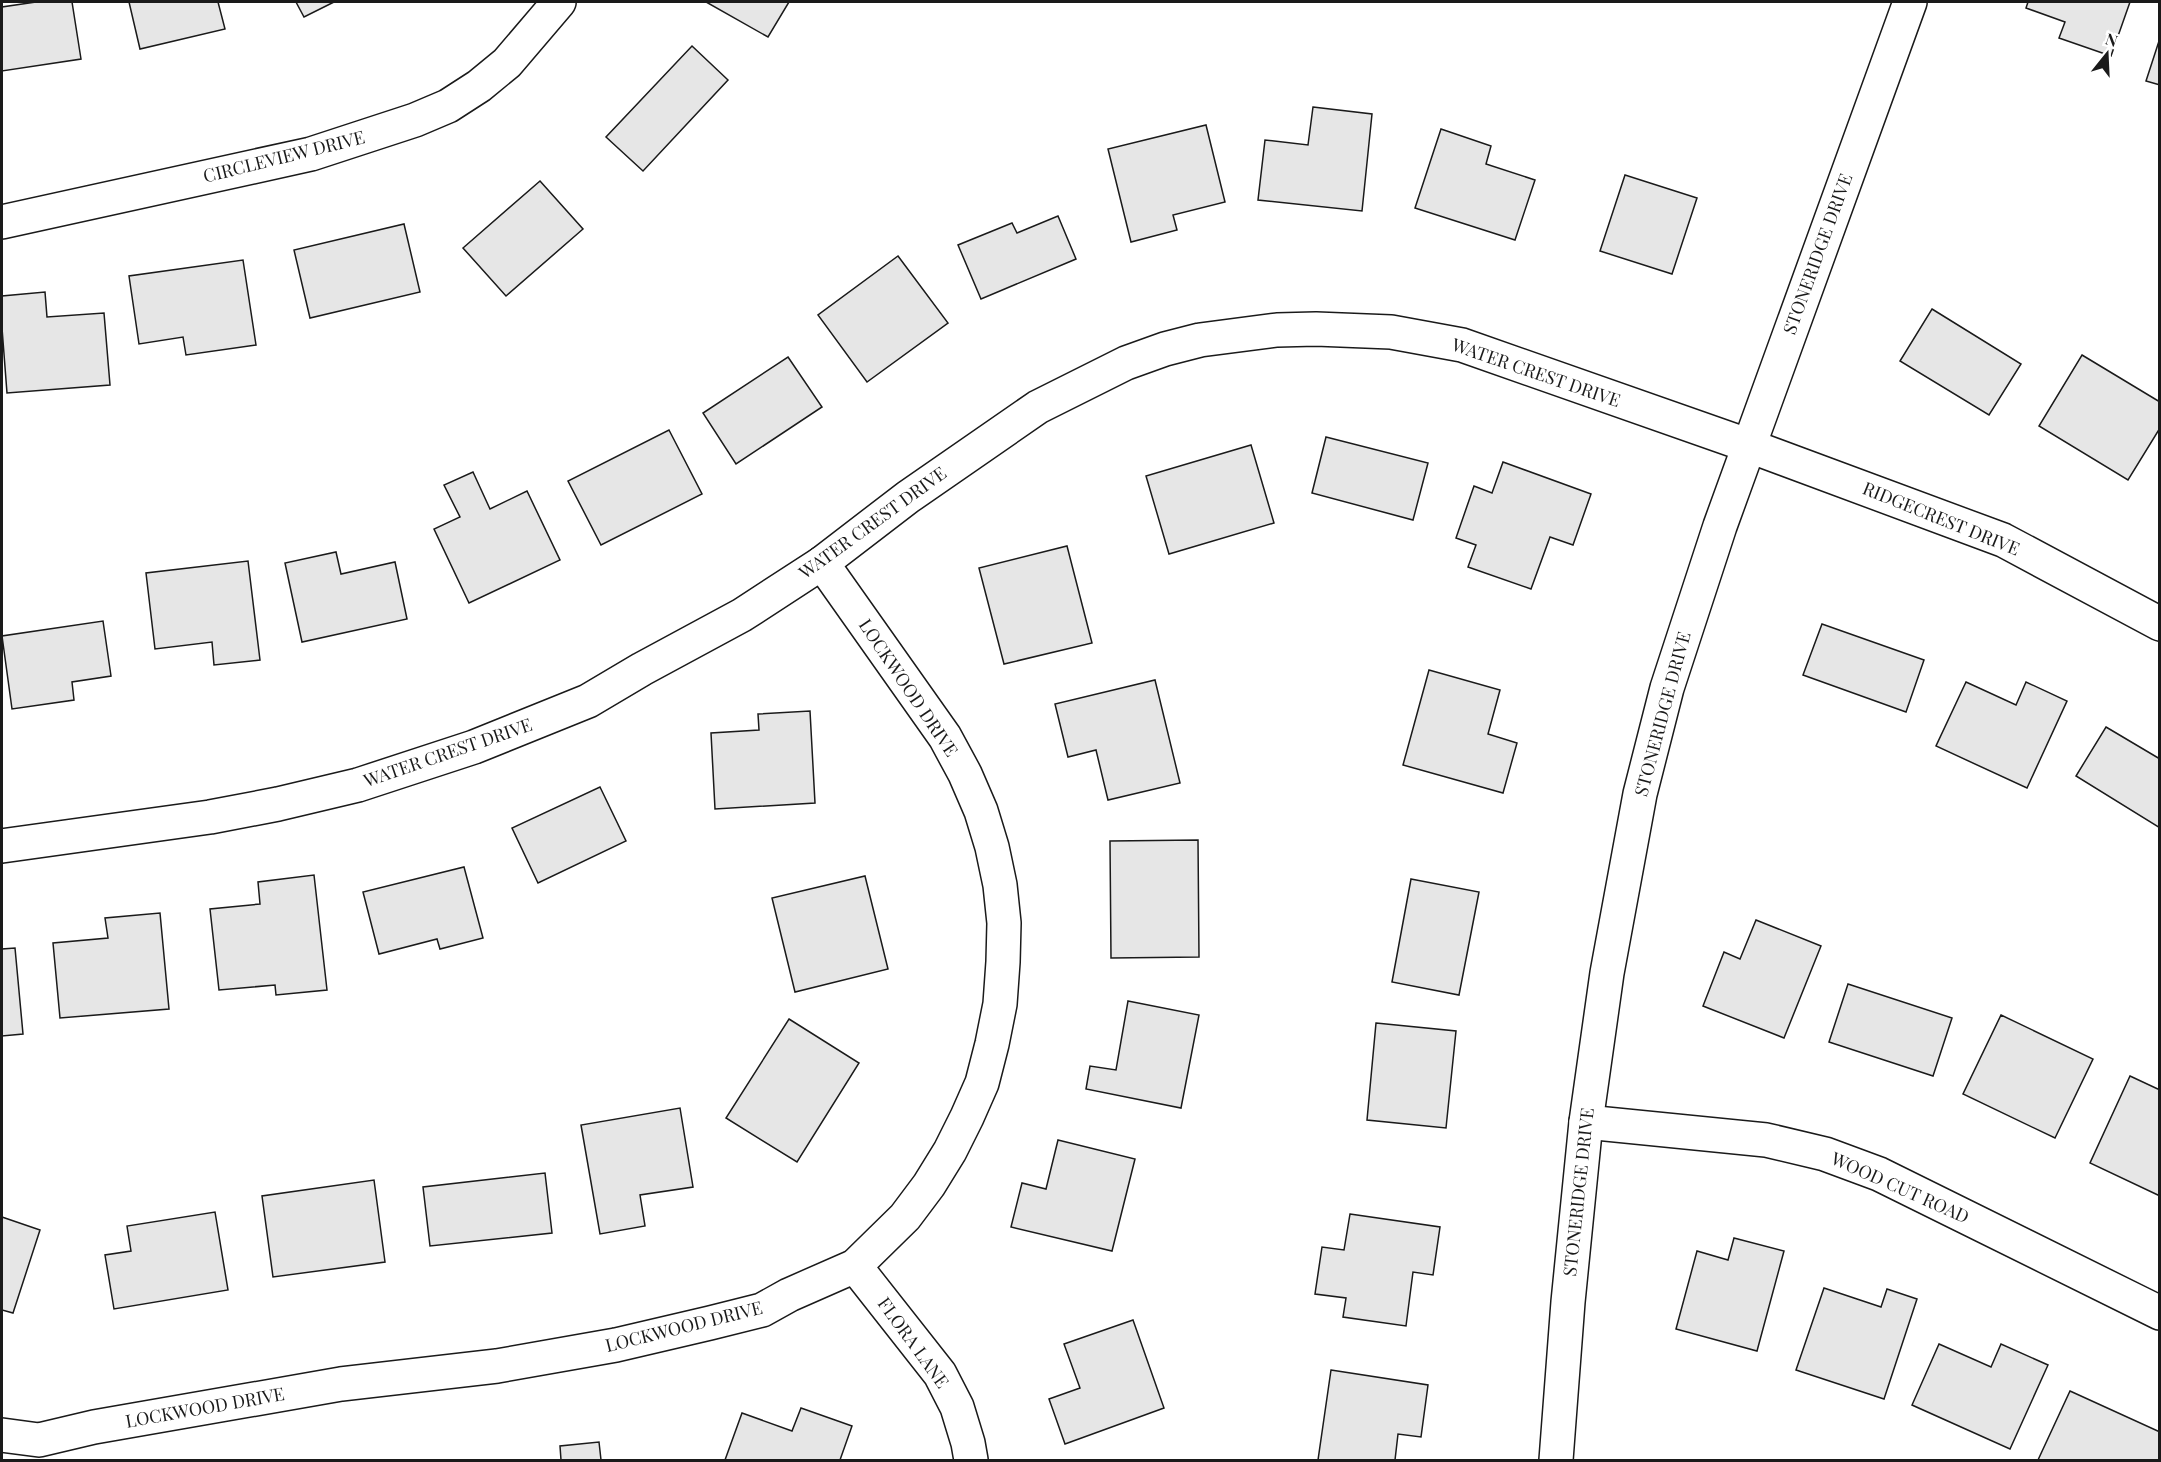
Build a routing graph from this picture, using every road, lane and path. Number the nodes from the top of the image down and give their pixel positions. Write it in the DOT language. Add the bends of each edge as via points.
graph roads {
  1 [pos="560,2"];
  2 [pos="1910,2"];
  3 [pos="2,222"];
  4 [pos="1748,446"];
  5 [pos="822,562"];
  6 [pos="2160,624"];
  7 [pos="2,846"];
  8 [pos="1586,1122"];
  9 [pos="855,1266"];
  10 [pos="2160,1313"];
  11 [pos="2,1435"];
  12 [pos="971,1461"];
  13 [pos="1556,1461"];
  1 -- 3 [label="street, CIRCLEVIEW DRIVE" via="507,63 479,86 448,106 415,120 311,154"];
  2 -- 4 [label="street, STONERIDGE DRIVE"];
  4 -- 5 [label="street, WATER CREST DRIVE" via="1462,345 1391,332 1316,329 1255,333 1165,349 1126,363 1038,406"];
  4 -- 6 [label="street, RIDGECREST DRIVE" via="2003,540"];
  4 -- 8 [label="street, STONERIDGE DRIVE" via="1667,688 1640,794 1607,973"];
  5 -- 7 [label="street, WATER CREST DRIVE" via="742,615 588,701 474,747 358,784 278,804"];
  5 -- 9 [label="street, LOCKWOOD DRIVE" via="945,737 965,774 992,847 1004,923 1000,1004 982,1083 968,1117 905,1217"];
  8 -- 10 [label="street, WOOD CUT ROAD" via="1766,1140 1825,1154 1879,1174"];
  8 -- 13 [label="street, STONERIDGE DRIVE"];
  9 -- 11 [label="street, LOCKWOOD DRIVE" via="762,1310 616,1345 497,1366 341,1384 39,1440"];
  9 -- 12 [label="street, FLORA LANE" via="940,1374 957,1407"];
}
